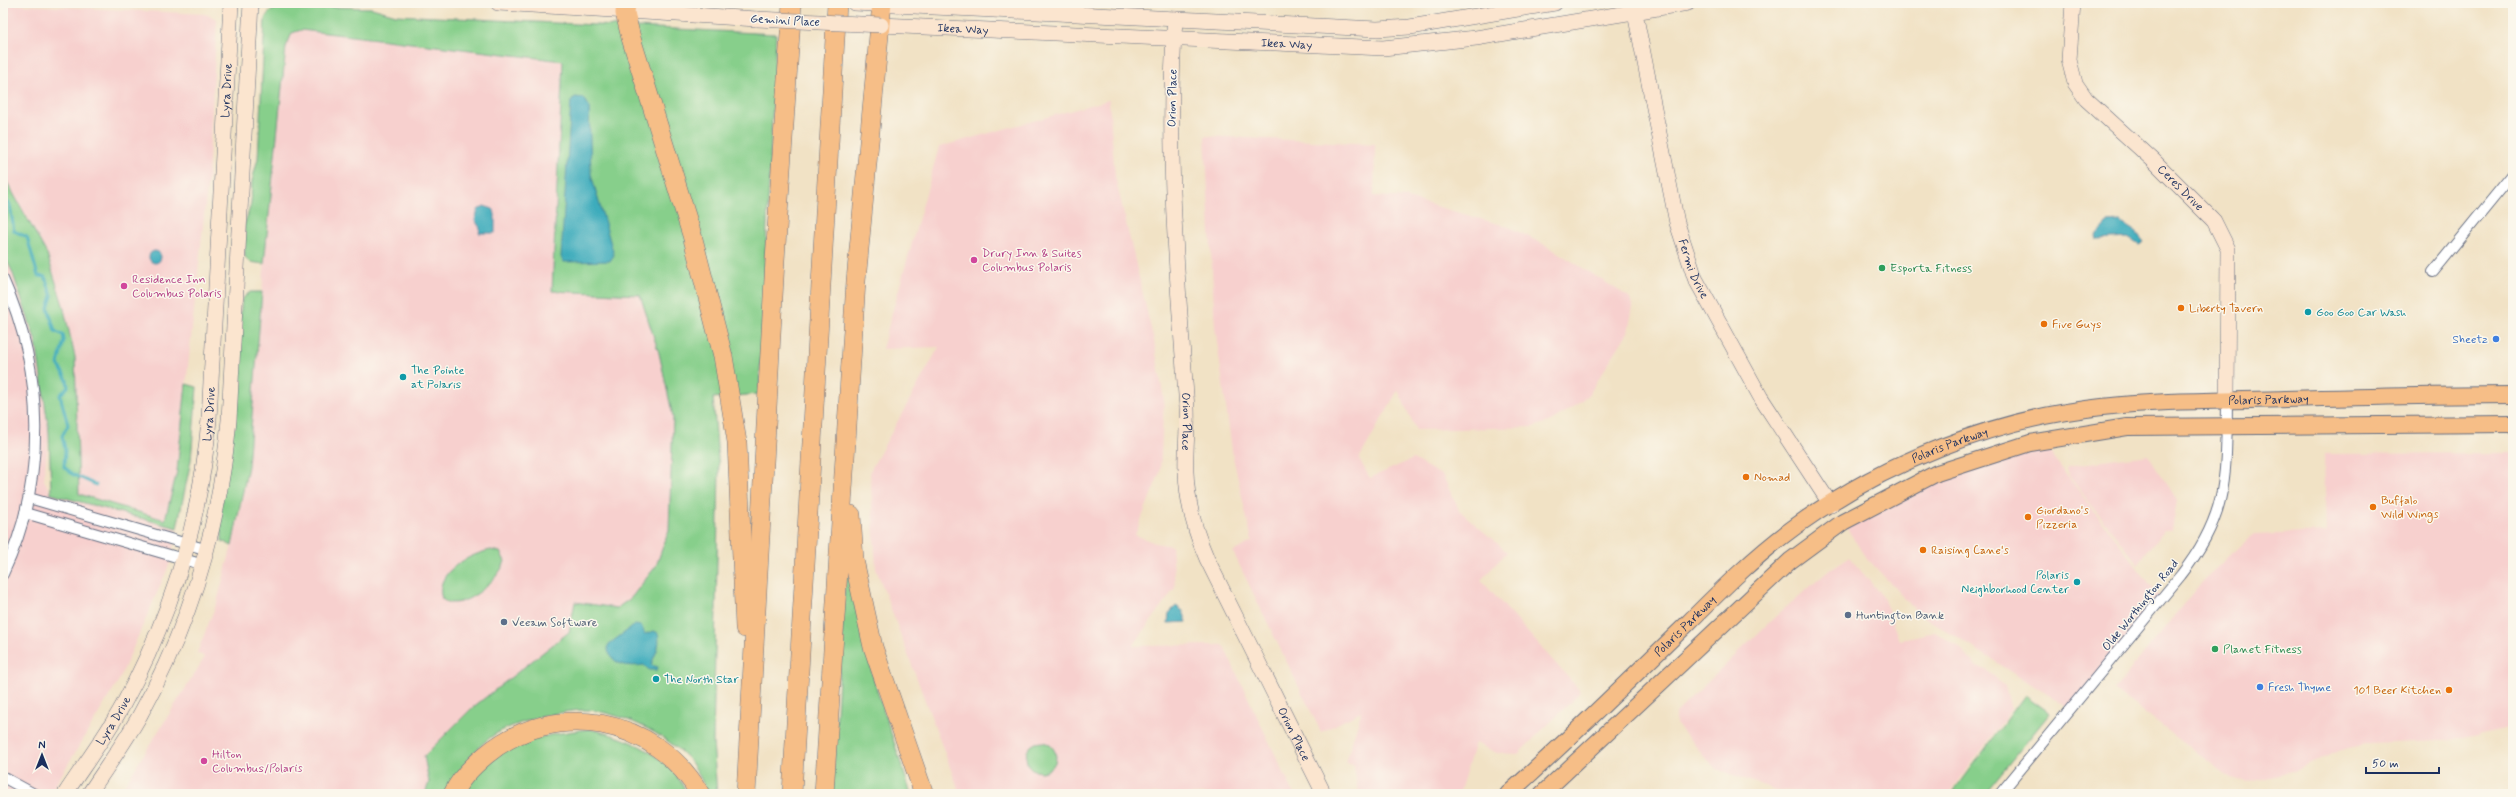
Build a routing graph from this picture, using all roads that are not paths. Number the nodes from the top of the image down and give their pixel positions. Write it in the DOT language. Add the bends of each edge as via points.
graph roads {
  1 [pos="231,3"];
  2 [pos="251,3"];
  3 [pos="498,3"];
  4 [pos="792,3"];
  5 [pos="837,3"];
  6 [pos="854,3"];
  7 [pos="1555,3"];
  8 [pos="1688,3"];
  9 [pos="2073,3"];
  10 [pos="882,4"];
  11 [pos="1634,7"];
  12 [pos="626,8"];
  13 [pos="1175,19"];
  14 [pos="881,25"];
  15 [pos="1174,40"];
  16 [pos="2513,174"];
  17 [pos="2433,272"];
  18 [pos="3,279"];
  19 [pos="2513,395"];
  20 [pos="2227,401"];
  21 [pos="2513,424"];
  22 [pos="2227,425"];
  23 [pos="846,436"];
  24 [pos="29,498"];
  25 [pos="1831,505"];
  26 [pos="25,513"];
  27 [pos="189,544"];
  28 [pos="208,550"];
  29 [pos="184,559"];
  30 [pos="204,565"];
  31 [pos="3,574"];
  32 [pos="750,729"];
  33 [pos="3,777"];
  34 [pos="34,794"];
  35 [pos="64,794"];
  36 [pos="89,794"];
  37 [pos="453,794"];
  38 [pos="700,794"];
  39 [pos="746,794"];
  40 [pos="792,794"];
  41 [pos="824,794"];
  42 [pos="924,794"];
  43 [pos="1324,794"];
  44 [pos="1508,794"];
  45 [pos="1542,794"];
  46 [pos="2000,794"];
  1 -- 27 [label="main road, Lyra Drive" via="207,445"];
  2 -- 28 [label="main road, Lyra Drive" via="228,428 225,466"];
  3 -- 12 [label="main road, Gemini Place"];
  4 -- 32 [label="highway"];
  5 -- 40 [label="highway"];
  6 -- 10 [label="main road"];
  7 -- 13 [label="main road, Ikea Way" via="1410,28 1377,29"];
  8 -- 11 [label="main road, Ikea Way"];
  9 -- 20 [label="main road, Ceres Drive" via="2069,60 2075,83 2086,99 2154,161 2214,221 2228,250"];
  10 -- 13 [label="main road, Ikea Way"];
  10 -- 14 [label="highway"];
  11 -- 15 [label="main road, Ikea Way" via="1476,38 1412,46 1383,48"];
  11 -- 25 [label="main road, Fermi Drive" via="1677,223 1695,278 1761,398"];
  12 -- 14 [label="main road, Gemini Place, bridge" via="757,19"];
  12 -- 32 [label="highway" via="631,38 692,236 723,356 737,442"];
  13 -- 15 [label="main road, Orion Place"];
  14 -- 15 [label="main road, Ikea Way"];
  14 -- 23 [label="highway" via="856,281"];
  15 -- 43 [label="main road, Orion Place" via="1172,157 1187,410 1188,498 1195,528 1207,559"];
  16 -- 17 [label="street"];
  18 -- 24 [label="street" via="20,326 32,385 35,448"];
  19 -- 20 [label="main road, Polaris Parkway"];
  20 -- 22 [label="street, Olde Worthington Road"];
  20 -- 25 [label="main road, Polaris Parkway" via="2101,407 2016,423 1928,452 1888,471"];
  21 -- 22 [label="main road, Polaris Parkway"];
  22 -- 45 [label="main road, Polaris Parkway" via="2127,428 2030,443 1937,473 1880,501 1822,537 1768,579"];
  22 -- 46 [label="street, Olde Worthington Road" via="2228,447 2224,487 2216,516 2200,552"];
  23 -- 41 [label="highway"];
  23 -- 42 [label="highway" via="854,560 872,647"];
  24 -- 26 [label="street"];
  24 -- 27 [label="street"];
  25 -- 44 [label="main road, Polaris Parkway" via="1796,526 1738,574"];
  26 -- 29 [label="street"];
  26 -- 31 [label="street" via="15,548"];
  27 -- 28 [label="street"];
  27 -- 29 [label="main road, Lyra Drive"];
  28 -- 30 [label="main road, Lyra Drive"];
  29 -- 30 [label="street"];
  29 -- 35 [label="main road, Lyra Drive" via="164,619 145,662 122,706"];
  30 -- 36 [label="main road, Lyra Drive" via="183,626 140,716"];
  32 -- 39 [label="highway"];
  33 -- 34 [label="street"];
  37 -- 38 [label="highway" via="478,762 503,741 538,728 564,722 599,724 629,731 662,749 689,775"];
}
